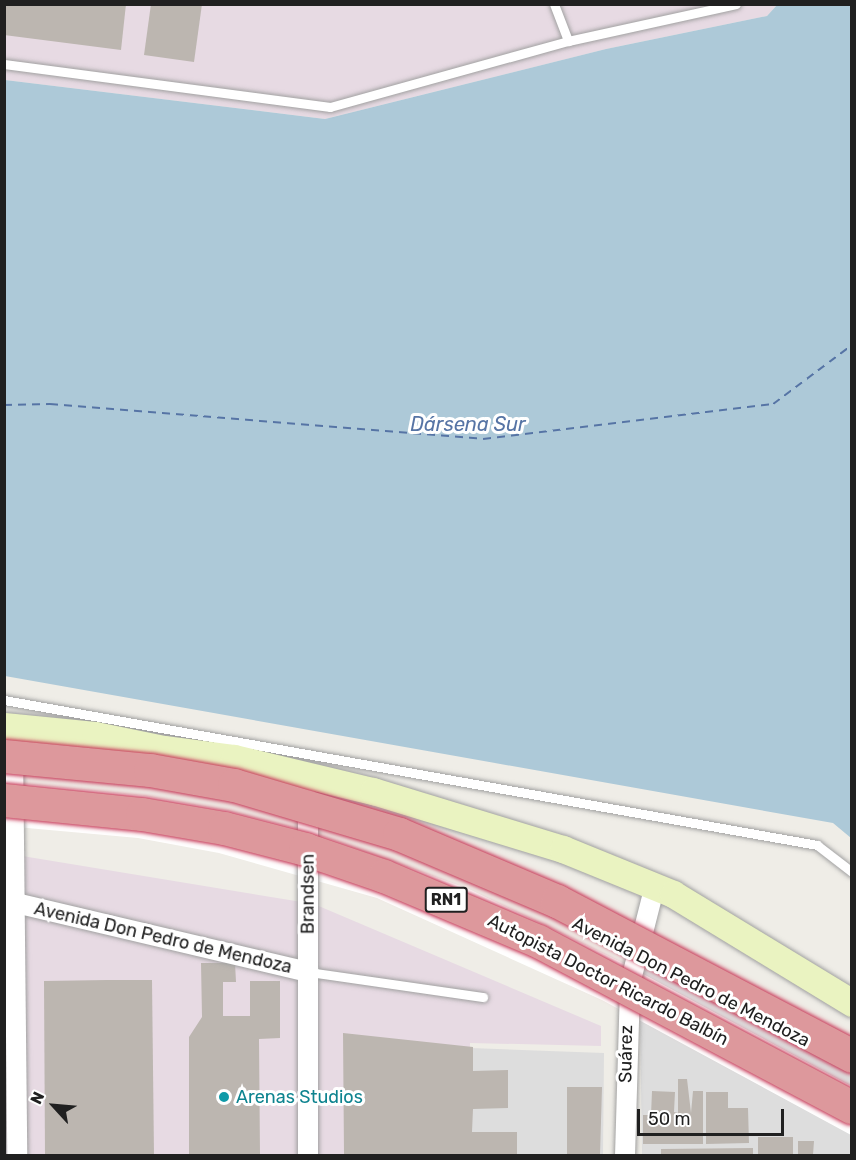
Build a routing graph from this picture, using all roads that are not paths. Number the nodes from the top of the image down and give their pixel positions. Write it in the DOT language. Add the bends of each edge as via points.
graph roads {
  1 [pos="554,4"];
  2 [pos="736,4"];
  3 [pos="568,41"];
  4 [pos="4,64"];
  5 [pos="4,700"];
  6 [pos="7,736"];
  7 [pos="164,749"];
  8 [pos="308,776"];
  9 [pos="4,800"];
  10 [pos="308,808"];
  11 [pos="852,872"];
  12 [pos="655,885"];
  13 [pos="16,903"];
  14 [pos="636,950"];
  15 [pos="309,972"];
  16 [pos="483,997"];
  17 [pos="852,1003"];
  18 [pos="852,1056"];
  19 [pos="852,1066"];
  20 [pos="852,1107"];
  21 [pos="17,1155"];
  22 [pos="308,1155"];
  23 [pos="624,1155"];
  1 -- 3 [label="lane"];
  2 -- 3 [label="lane"];
  3 -- 4 [label="lane" via="330,106"];
  5 -- 11 [label="lane" via="817,845"];
  6 -- 7 [label="main road, Avenida Don Pedro de Mendoza" via="95,735"];
  6 -- 13 [label="street"];
  6 -- 18 [label="highway, RN1, bridge" via="234,786 399,834 557,901"];
  7 -- 8 [label="main road, Avenida Don Pedro de Mendoza" via="234,758"];
  7 -- 10 [label="main road, Avenida Don Pedro de Mendoza" via="228,771"];
  8 -- 10 [label="street, Brandsen"];
  8 -- 12 [label="main road, Avenida Don Pedro de Mendoza" via="511,832"];
  9 -- 20 [label="highway, Autopista Doctor Ricardo Balbín / RN1, bridge" via="142,814 224,828 384,876 549,946"];
  10 -- 14 [label="main road, Avenida Don Pedro de Mendoza"];
  10 -- 15 [label="street, Brandsen"];
  12 -- 14 [label="street, Suárez"];
  12 -- 17 [label="main road, Avenida Don Pedro de Mendoza"];
  13 -- 15 [label="street, Avenida Don Pedro de Mendoza"];
  13 -- 21 [label="street"];
  14 -- 19 [label="main road, Avenida Don Pedro de Mendoza"];
  14 -- 23 [label="street, Suárez" via="626,1020"];
  15 -- 16 [label="lane"];
  15 -- 22 [label="street, Brandsen"];
}
